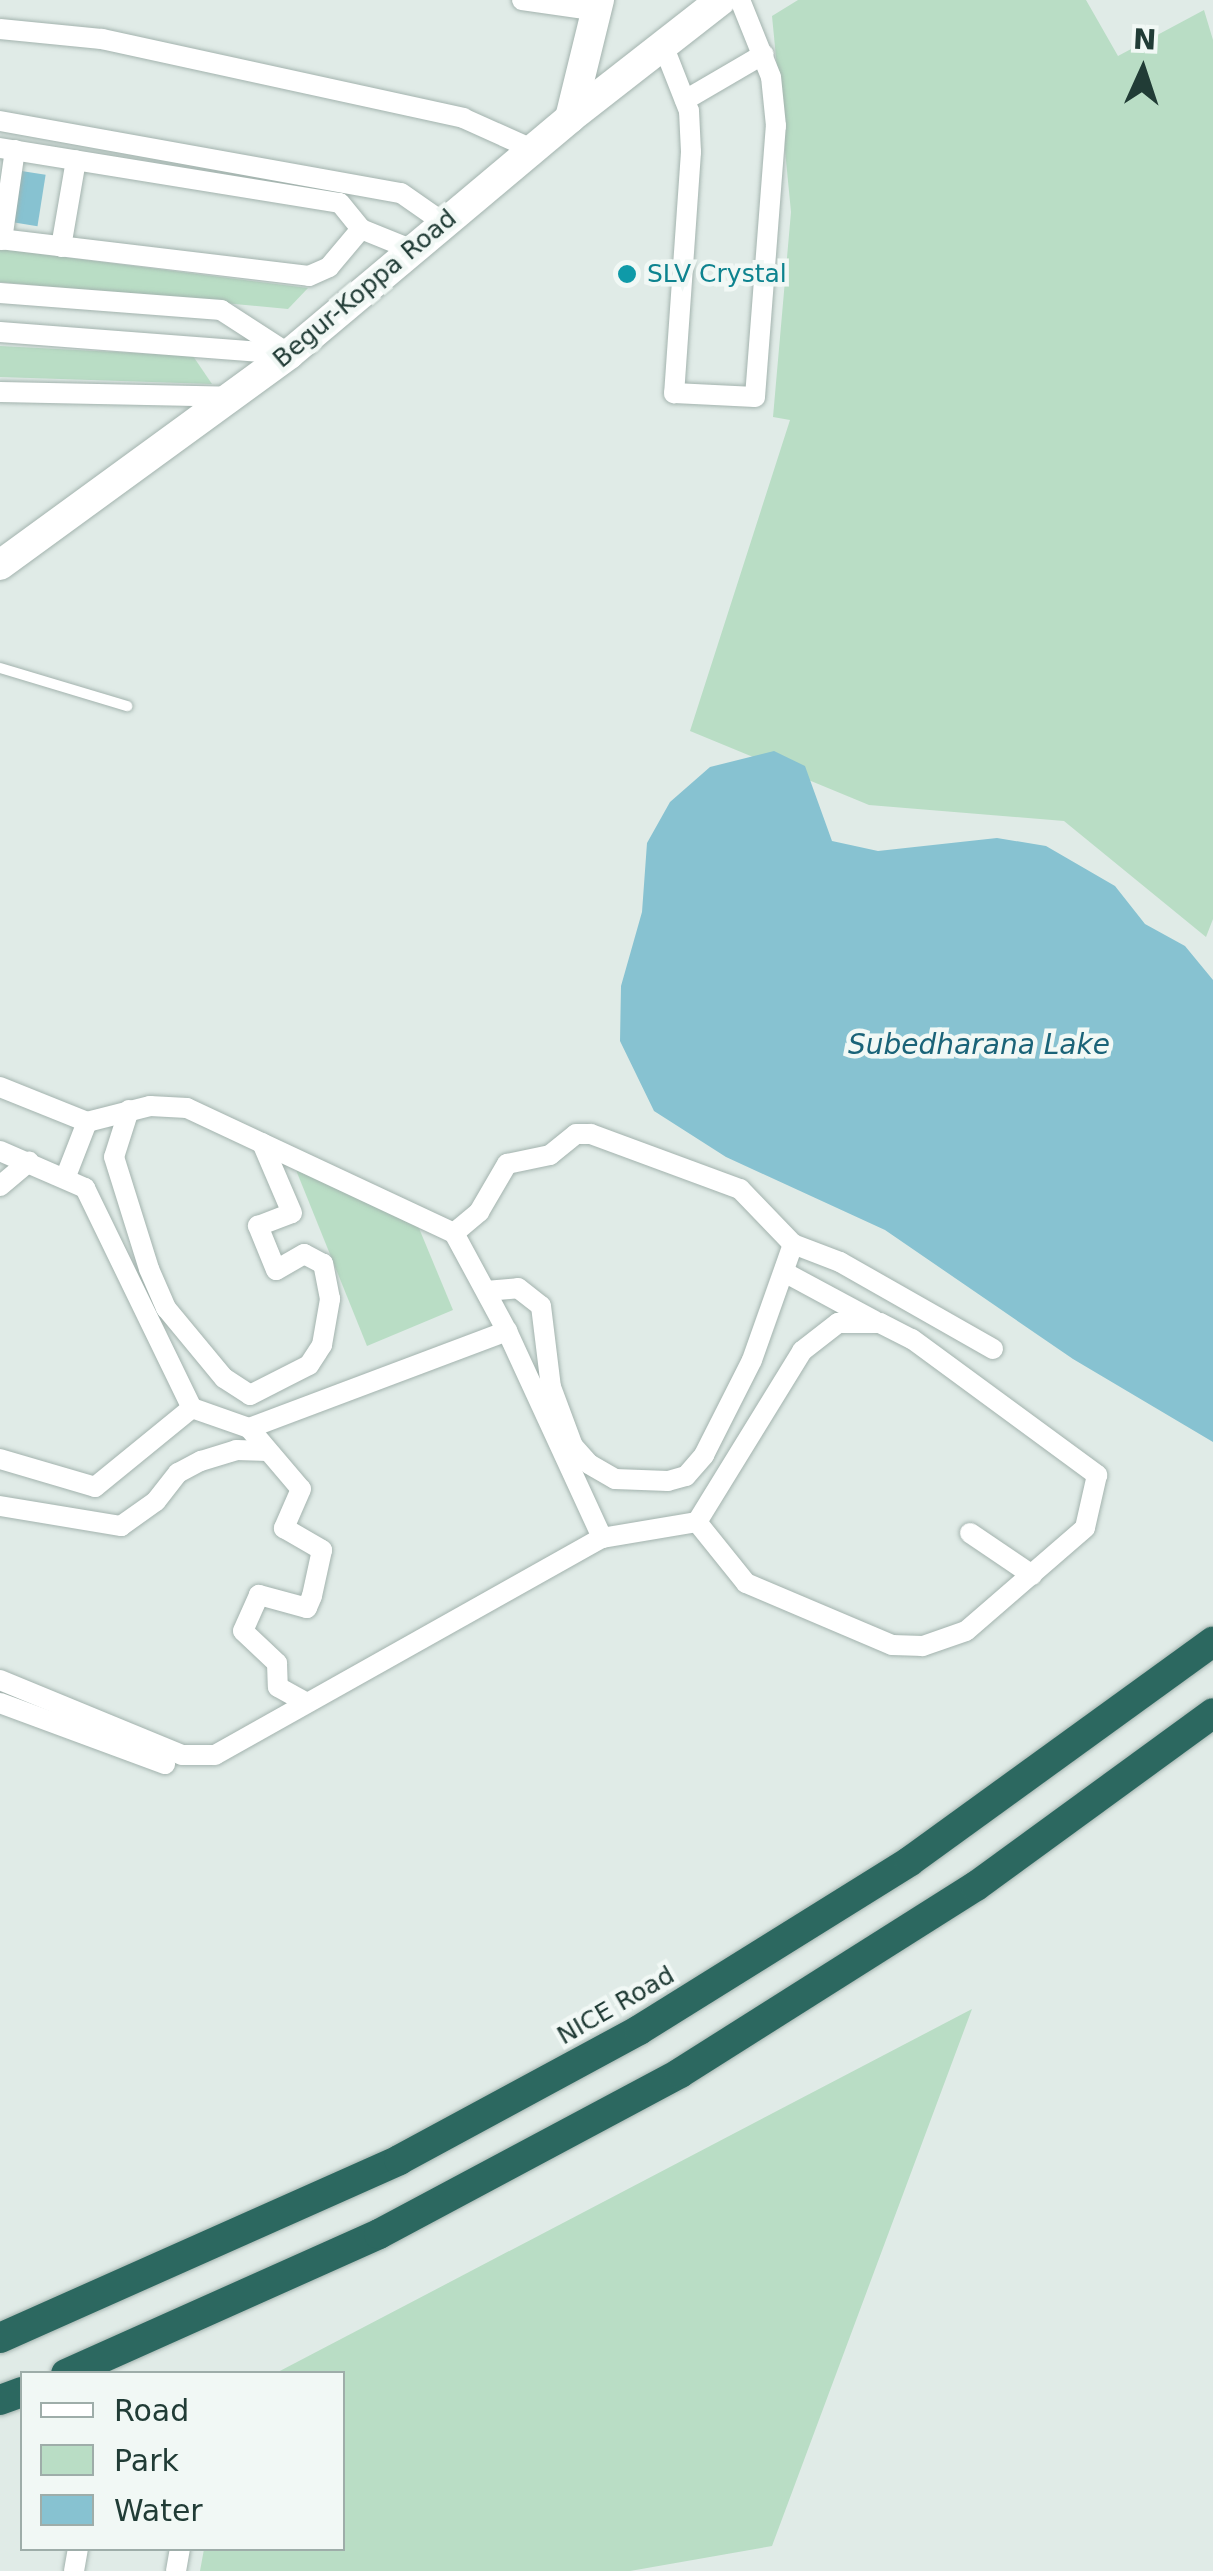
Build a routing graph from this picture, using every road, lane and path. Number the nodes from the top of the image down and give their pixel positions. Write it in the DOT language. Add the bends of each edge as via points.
graph roads {
  1 [pos="522,0"];
  2 [pos="722,0"];
  3 [pos="740,0"];
  4 [pos="598,6"];
  5 [pos="0,29"];
  6 [pos="663,45"];
  7 [pos="764,54"];
  8 [pos="685,100"];
  9 [pos="570,118"];
  10 [pos="0,122"];
  11 [pos="7,149"];
  12 [pos="532,149"];
  13 [pos="76,160"];
  14 [pos="444,223"];
  15 [pos="361,229"];
  16 [pos="1,240"];
  17 [pos="62,247"];
  18 [pos="412,250"];
  19 [pos="0,293"];
  20 [pos="0,332"];
  21 [pos="290,354"];
  22 [pos="0,392"];
  23 [pos="234,397"];
  24 [pos="0,565"];
  25 [pos="0,668"];
  26 [pos="127,706"];
  27 [pos="0,1087"];
  28 [pos="130,1110"];
  29 [pos="86,1122"];
  30 [pos="262,1143"];
  31 [pos="0,1151"];
  32 [pos="29,1162"];
  33 [pos="66,1176"];
  34 [pos="0,1186"];
  35 [pos="454,1234"];
  36 [pos="793,1244"];
  37 [pos="784,1272"];
  38 [pos="486,1291"];
  39 [pos="880,1323"];
  40 [pos="507,1330"];
  41 [pos="994,1348"];
  42 [pos="192,1408"];
  43 [pos="249,1428"];
  44 [pos="268,1451"];
  45 [pos="0,1459"];
  46 [pos="0,1506"];
  47 [pos="697,1522"];
  48 [pos="970,1533"];
  49 [pos="602,1538"];
  50 [pos="1032,1576"];
  51 [pos="1213,1642"];
  52 [pos="0,1680"];
  53 [pos="303,1700"];
  54 [pos="0,1703"];
  55 [pos="1213,1712"];
  56 [pos="164,1764"];
  57 [pos="0,2338"];
  58 [pos="73,2371"];
  1 -- 4 [label="street"];
  2 -- 6 [label="main road, Begur-Koppa Road"];
  3 -- 7 [label="street"];
  4 -- 9 [label="main road"];
  5 -- 12 [label="street" via="102,39 463,118"];
  6 -- 8 [label="street"];
  6 -- 9 [label="main road, Begur-Koppa Road"];
  7 -- 8 [label="street"];
  7 -- 8 [label="street" via="776,165 755,396 674,393 692,152"];
  9 -- 12 [label="main road, Begur-Koppa Road"];
  10 -- 14 [label="street" via="400,193"];
  11 -- 13 [label="street"];
  11 -- 16 [label="street"];
  12 -- 14 [label="main road, Begur-Koppa Road"];
  13 -- 15 [label="street" via="340,203"];
  13 -- 17 [label="street"];
  14 -- 18 [label="main road, Begur-Koppa Road"];
  15 -- 17 [label="street" via="329,267 309,276"];
  15 -- 18 [label="street"];
  16 -- 17 [label="street"];
  18 -- 21 [label="main road, Begur-Koppa Road"];
  19 -- 21 [label="street" via="222,310"];
  20 -- 21 [label="street"];
  21 -- 23 [label="main road, Begur-Koppa Road"];
  22 -- 23 [label="street"];
  23 -- 24 [label="main road, Begur-Koppa Road"];
  25 -- 26 [label="lane"];
  27 -- 29 [label="street"];
  28 -- 29 [label="street"];
  28 -- 30 [label="street" via="187,1108"];
  28 -- 30 [label="street" via="114,1157 155,1282 166,1308 224,1378 250,1395 309,1365 322,1345 330,1299 322,1264 304,1254 276,1270 258,1226 292,1213"];
  29 -- 33 [label="street"];
  30 -- 35 [label="street"];
  31 -- 32 [label="street"];
  32 -- 33 [label="street"];
  32 -- 34 [label="street"];
  33 -- 42 [label="street" via="84,1188"];
  35 -- 36 [label="street" via="479,1212 507,1164 550,1155 576,1134 740,1189"];
  35 -- 38 [label="street"];
  36 -- 37 [label="street"];
  36 -- 41 [label="street" via="840,1262"];
  37 -- 38 [label="street" via="752,1360 704,1455 686,1476 647,1483 616,1479 572,1446 551,1387 542,1306 518,1288"];
  37 -- 39 [label="street"];
  38 -- 40 [label="street"];
  39 -- 47 [label="street" via="838,1323 817,1334"];
  39 -- 50 [label="street" via="1050,1435 1097,1475 1085,1528"];
  40 -- 43 [label="street"];
  40 -- 49 [label="street"];
  42 -- 43 [label="street"];
  42 -- 45 [label="street" via="94,1487"];
  43 -- 44 [label="street"];
  44 -- 46 [label="street" via="236,1450 201,1461 178,1473 156,1501 121,1526"];
  44 -- 53 [label="street" via="301,1489 284,1528 318,1544 325,1558 307,1608 259,1594 243,1631 277,1663 278,1687"];
  47 -- 49 [label="street"];
  47 -- 50 [label="street" via="746,1582 892,1645 923,1646 966,1631"];
  48 -- 50 [label="street"];
  49 -- 53 [label="street"];
  51 -- 57 [label="highway, NICE Road" via="910,1860 639,2030 398,2160"];
  52 -- 53 [label="street" via="196,1757 215,1755"];
  54 -- 56 [label="street"];
  55 -- 58 [label="highway" via="976,1886 680,2074 378,2234"];
}
